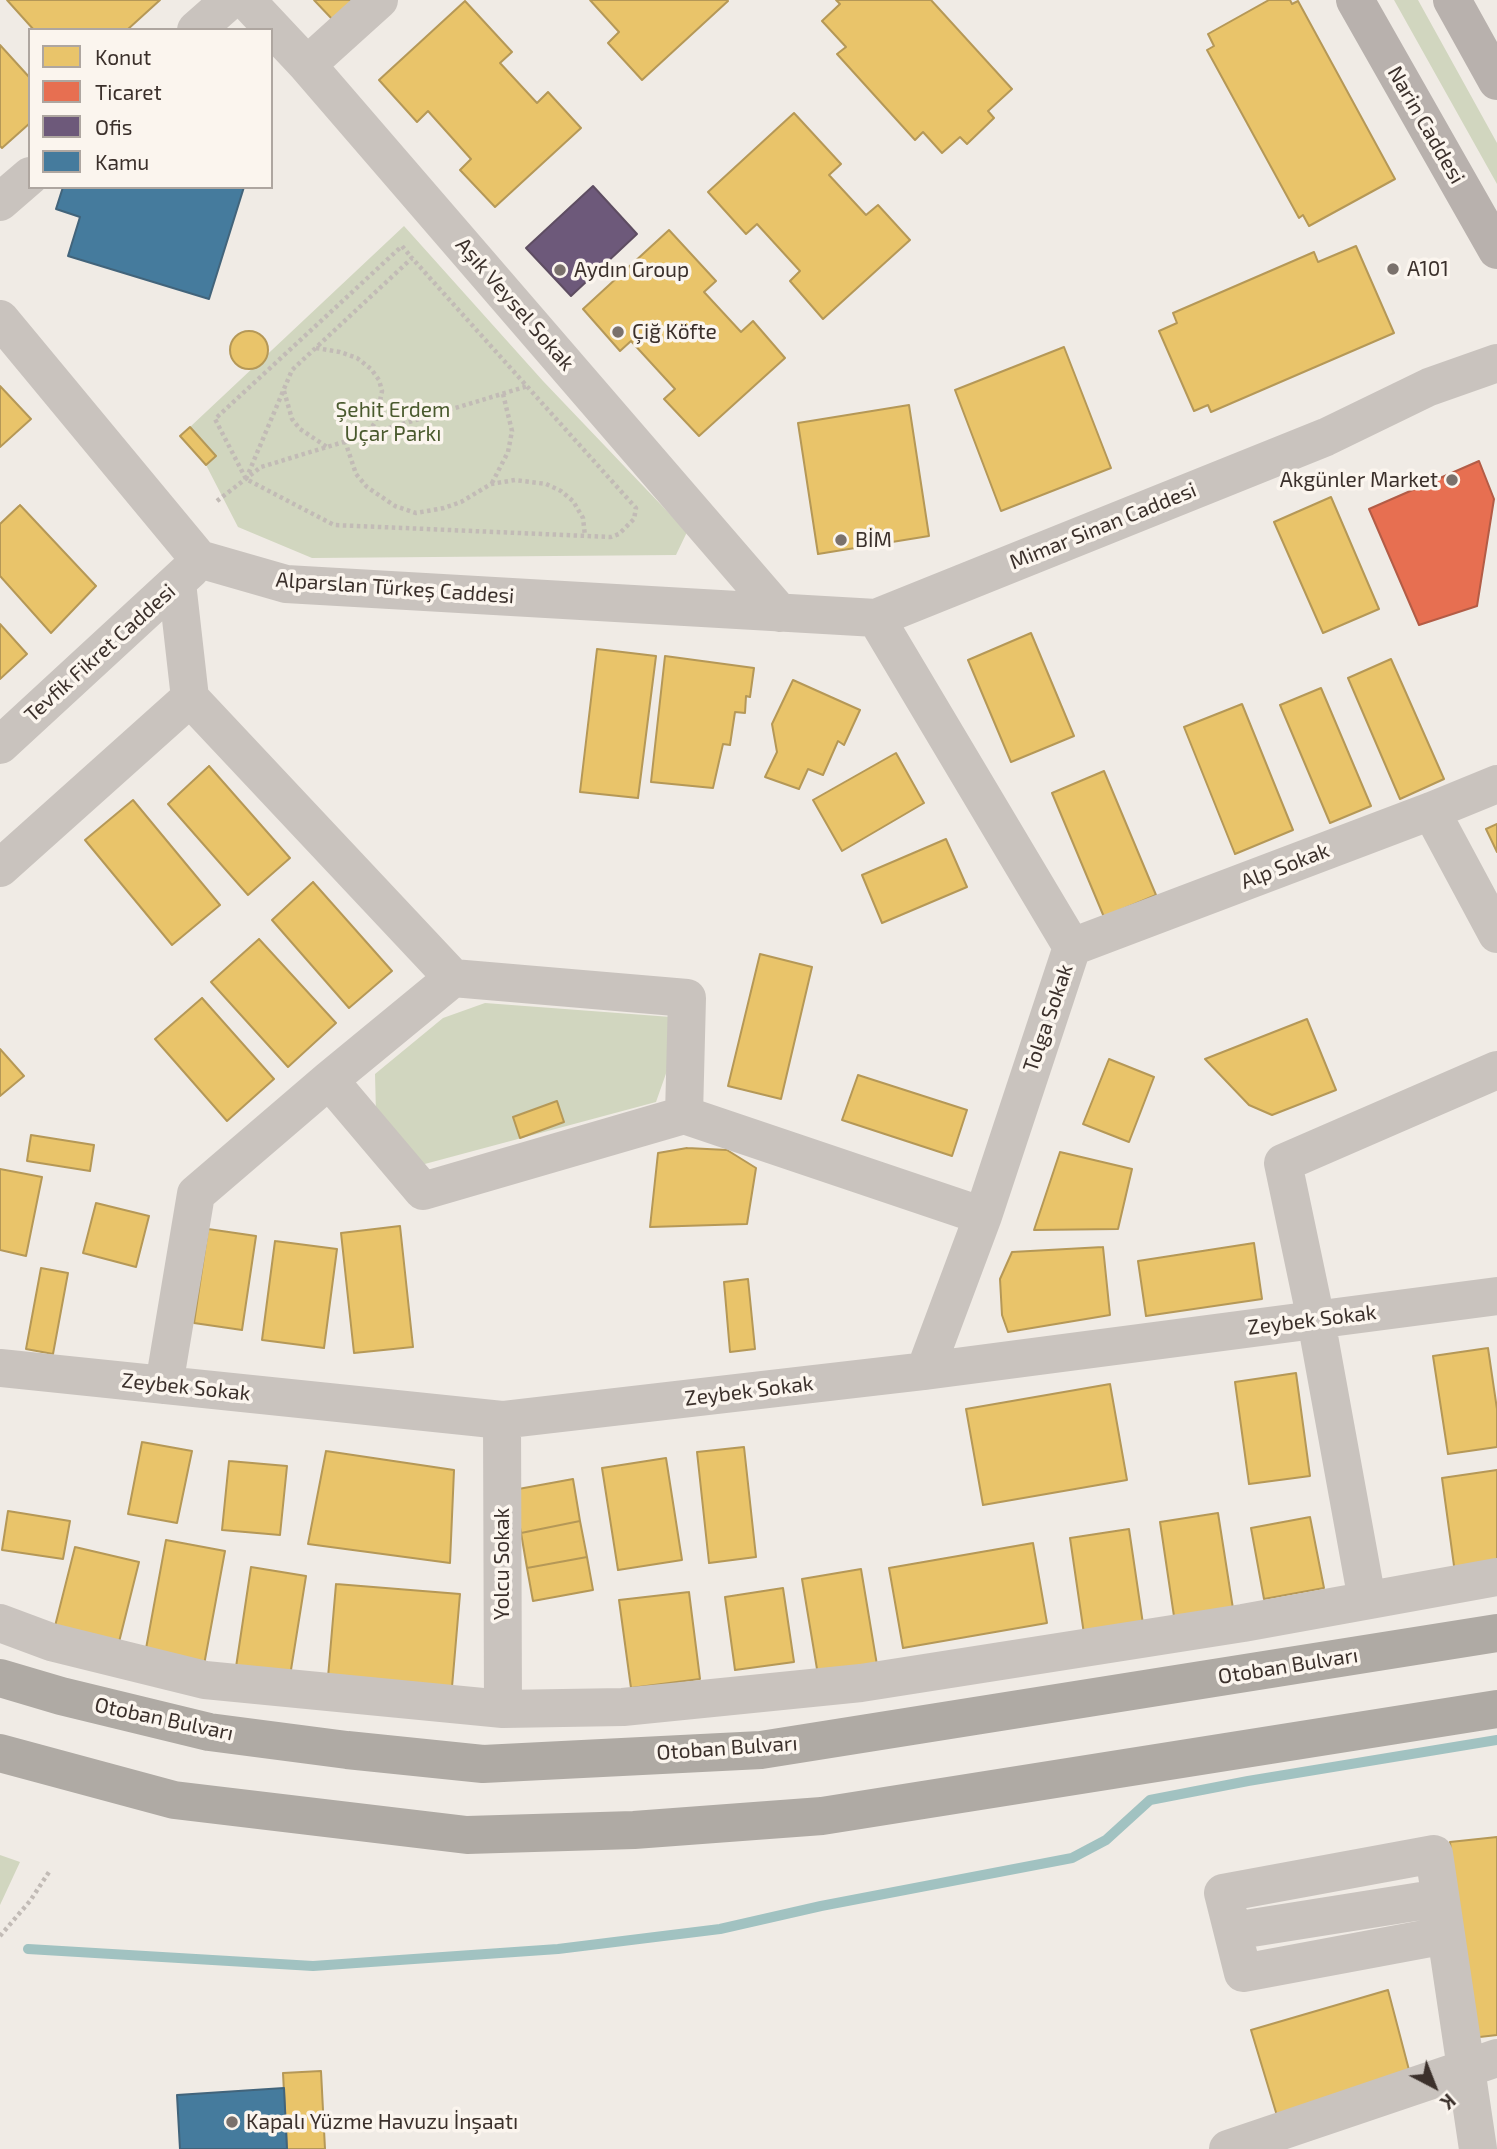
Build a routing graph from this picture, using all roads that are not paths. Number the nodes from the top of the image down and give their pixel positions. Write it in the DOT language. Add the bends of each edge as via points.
graph roads {
  1 [pos="230,0"];
  2 [pos="246,0"];
  3 [pos="380,0"];
  4 [pos="1355,0"];
  5 [pos="1452,0"];
  6 [pos="198,28"];
  7 [pos="272,28"];
  8 [pos="273,29"];
  9 [pos="307,65"];
  10 [pos="1497,81"];
  11 [pos="28,178"];
  12 [pos="0,202"];
  13 [pos="1497,250"];
  14 [pos="0,319"];
  15 [pos="1497,363"];
  16 [pos="188,571"];
  17 [pos="695,608"];
  18 [pos="780,613"];
  19 [pos="876,618"];
  20 [pos="190,698"];
  21 [pos="0,745"];
  22 [pos="1497,783"];
  23 [pos="1431,811"];
  24 [pos="0,868"];
  25 [pos="1497,934"];
  26 [pos="1072,947"];
  27 [pos="453,978"];
  28 [pos="1497,1070"];
  29 [pos="329,1080"];
  30 [pos="684,1115"];
  31 [pos="983,1216"];
  32 [pos="1497,1296"];
  33 [pos="1316,1320"];
  34 [pos="0,1368"];
  35 [pos="925,1371"];
  36 [pos="164,1385"];
  37 [pos="502,1420"];
  38 [pos="1497,1577"];
  39 [pos="1367,1600"];
  40 [pos="0,1623"];
  41 [pos="1497,1633"];
  42 [pos="0,1678"];
  43 [pos="503,1709"];
  44 [pos="1497,1709"];
  45 [pos="0,1753"];
  46 [pos="1446,1935"];
  47 [pos="1481,2064"];
  48 [pos="1228,2149"];
  49 [pos="1478,2149"];
  1 -- 6 [label="street"];
  2 -- 7 [label="street, Aşık Veysel Sokak"];
  3 -- 9 [label="street"];
  4 -- 13 [label="main road, Narin Caddesi"];
  5 -- 10 [label="main road"];
  8 -- 9 [label="street, Aşık Veysel Sokak"];
  9 -- 18 [label="street, Aşık Veysel Sokak"];
  11 -- 12 [label="street"];
  14 -- 16 [label="street"];
  15 -- 19 [label="street, Mimar Sinan Caddesi"];
  16 -- 17 [label="street, Alparslan Türkeş Caddesi" via="286,584"];
  16 -- 20 [label="street"];
  16 -- 21 [label="street, Tevfik Fikret Caddesi"];
  17 -- 18 [label="street, Mimar Sinan Caddesi"];
  18 -- 19 [label="street, Mimar Sinan Caddesi"];
  19 -- 26 [label="street, Tolga Sokak"];
  20 -- 24 [label="street"];
  20 -- 27 [label="street"];
  22 -- 23 [label="street, Alp Sokak"];
  23 -- 25 [label="street"];
  23 -- 26 [label="street, Alp Sokak"];
  26 -- 31 [label="street, Tolga Sokak"];
  27 -- 29 [label="street"];
  27 -- 30 [label="street" via="687,998"];
  28 -- 33 [label="street" via="1283,1163"];
  29 -- 30 [label="street" via="423,1191"];
  29 -- 36 [label="street" via="196,1194"];
  30 -- 31 [label="street"];
  31 -- 35 [label="street, Tolga Sokak"];
  32 -- 33 [label="street, Zeybek Sokak"];
  33 -- 35 [label="street, Zeybek Sokak"];
  33 -- 39 [label="street"];
  34 -- 36 [label="street, Zeybek Sokak"];
  35 -- 37 [label="street, Zeybek Sokak"];
  36 -- 37 [label="street, Zeybek Sokak"];
  37 -- 43 [label="street, Yolcu Sokak"];
  38 -- 39 [label="street"];
  39 -- 43 [label="street" via="861,1683 623,1707"];
  40 -- 43 [label="street" via="51,1642 205,1680"];
  41 -- 42 [label="highway, Otoban Bulvarı" via="761,1750 482,1764 208,1732"];
  44 -- 45 [label="highway" via="822,1816 634,1830 467,1835 174,1800"];
  46 -- 46 [label="street" via="1434,1854 1223,1893 1243,1973"];
  46 -- 47 [label="street"];
  47 -- 48 [label="street"];
  47 -- 49 [label="street"];
}
